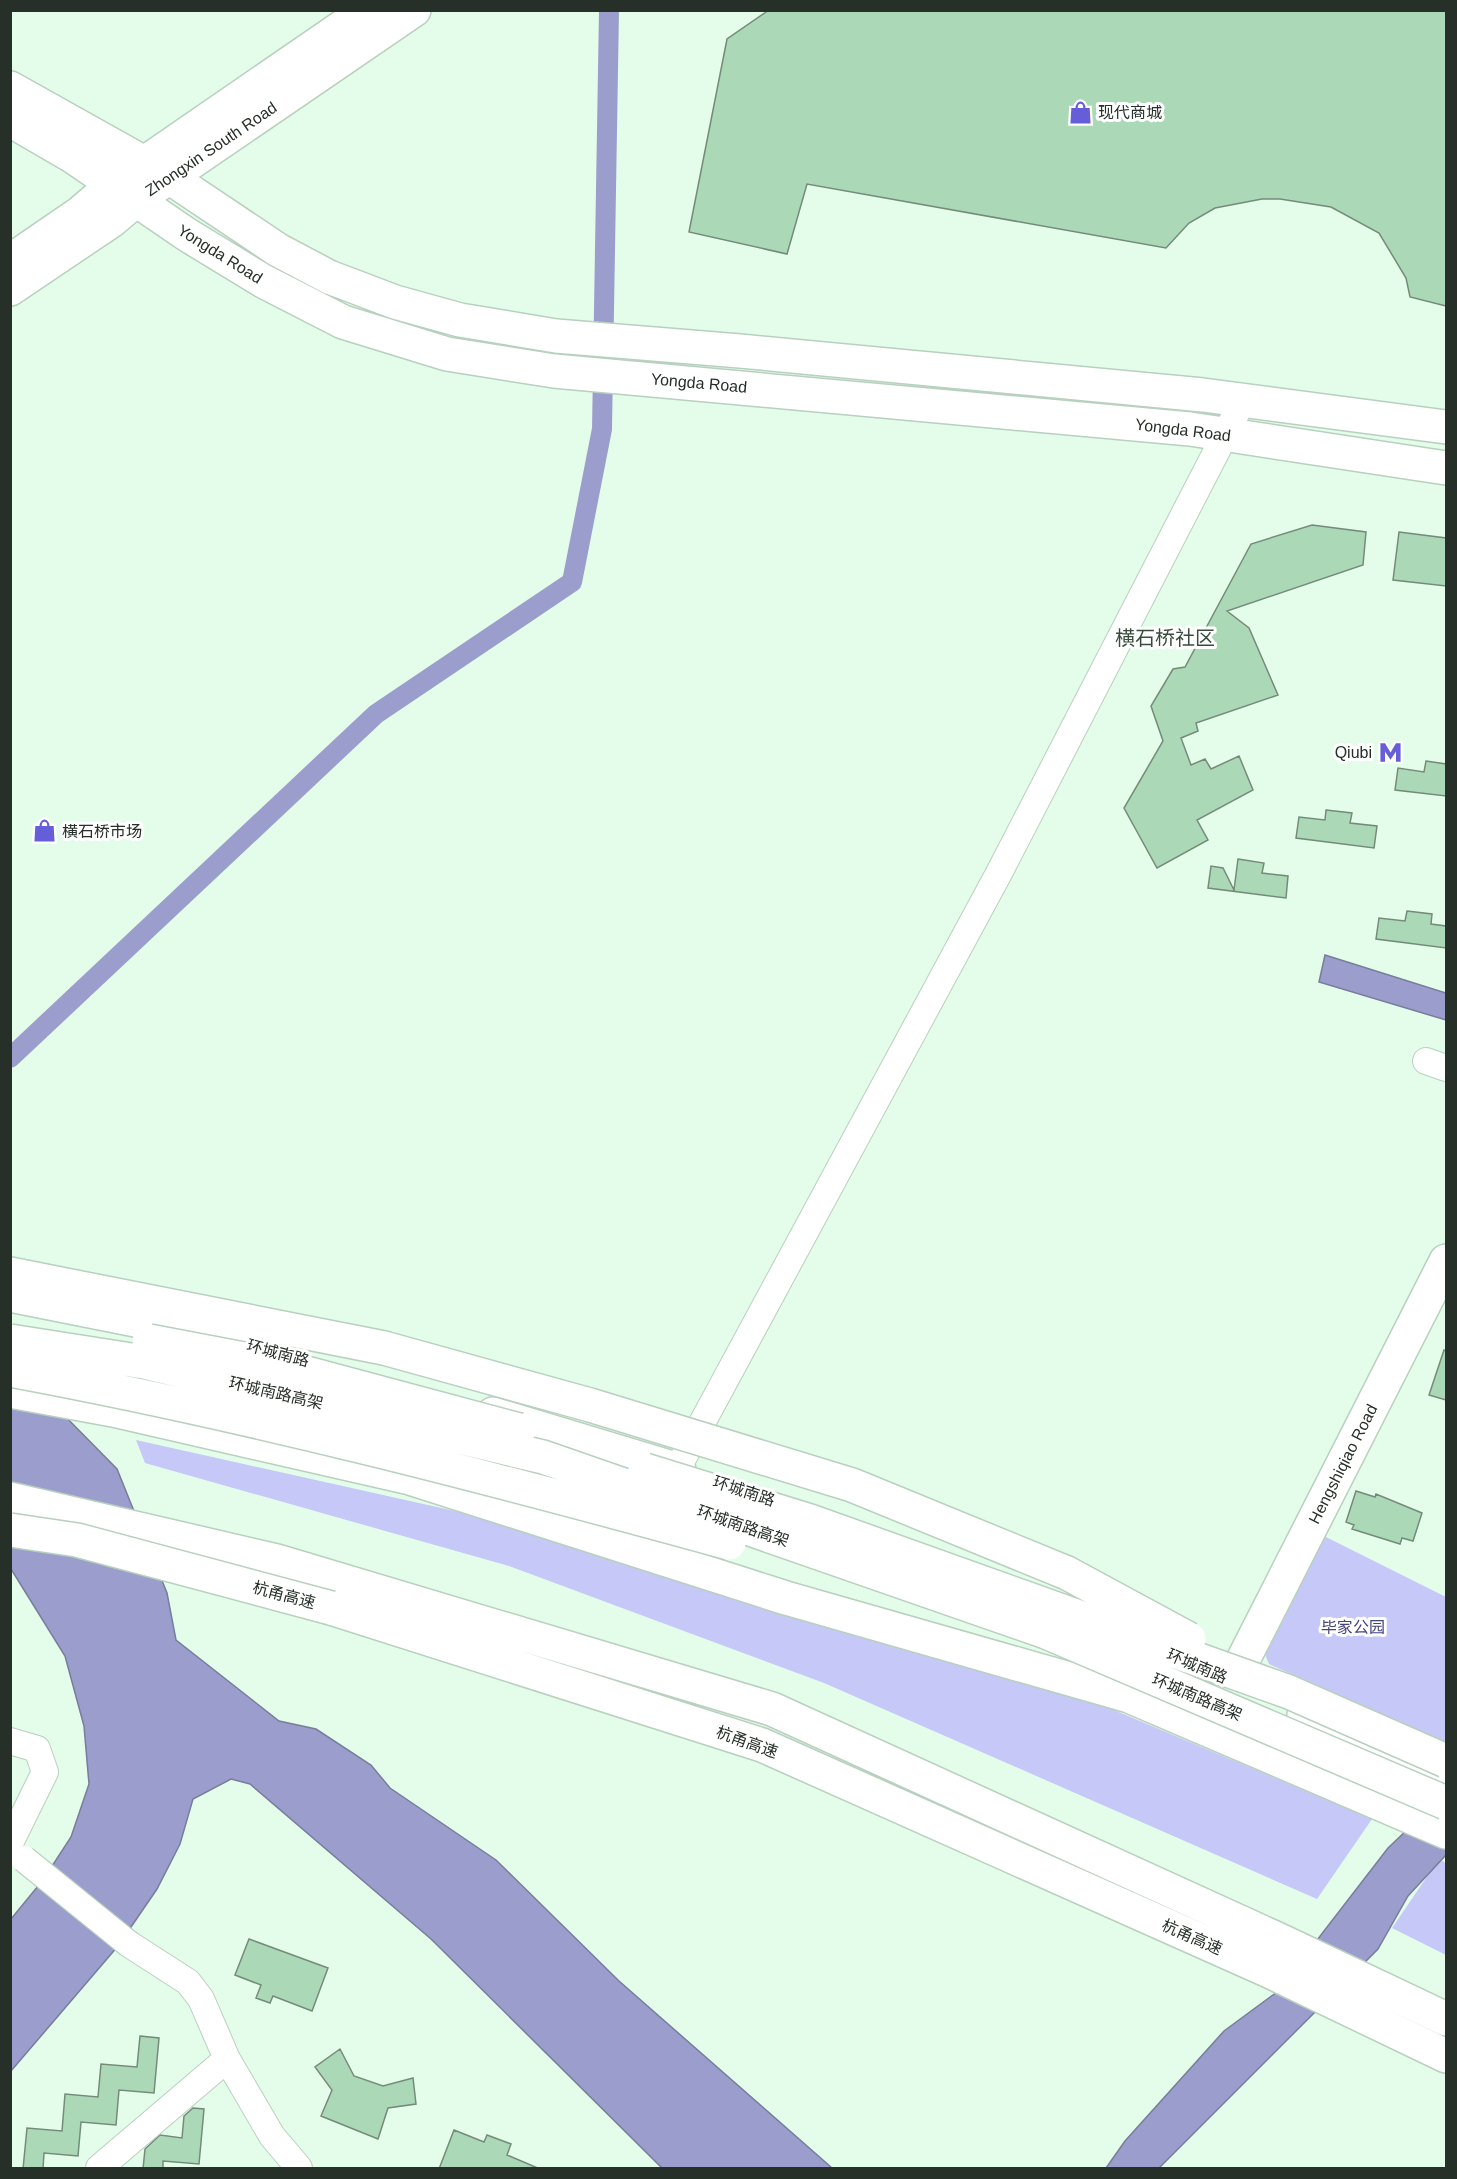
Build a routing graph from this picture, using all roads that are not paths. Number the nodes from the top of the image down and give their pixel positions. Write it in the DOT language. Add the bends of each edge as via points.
graph roads {
  1 [pos="367,10"];
  2 [pos="414,10"];
  3 [pos="10,88"];
  4 [pos="10,120"];
  5 [pos="157,170"];
  6 [pos="125,192"];
  7 [pos="10,261"];
  8 [pos="10,290"];
  9 [pos="1243,400"];
  10 [pos="1446,427"];
  11 [pos="1225,434"];
  12 [pos="1446,468"];
  13 [pos="1446,1261"];
  14 [pos="10,1274"];
  15 [pos="10,1295"];
  16 [pos="10,1318"];
  17 [pos="10,1341"];
  18 [pos="10,1370"];
  19 [pos="10,1391"];
  20 [pos="677,1469"];
  21 [pos="10,1499"];
  22 [pos="10,1530"];
  23 [pos="633,1549"];
  24 [pos="1046,1632"];
  25 [pos="1240,1666"];
  26 [pos="1289,1692"];
  27 [pos="10,1741"];
  28 [pos="1446,1783"];
  29 [pos="1446,1832"];
  30 [pos="15,1851"];
  31 [pos="1446,2019"];
  32 [pos="1446,2056"];
  33 [pos="227,2059"];
  34 [pos="99,2169"];
  35 [pos="299,2169"];
  1 -- 5 [label="main road, Zhongxin South Road"];
  2 -- 5 [label="main road, Zhongxin South Road"];
  3 -- 5 [label="main road, Yongda Road"];
  4 -- 6 [label="main road, Yongda Road"];
  5 -- 6 [label="main road, Zhongxin South Road"];
  5 -- 9 [label="main road, Yongda Road" via="278,250 329,277 395,303 460,320 556,336"];
  6 -- 7 [label="main road, Zhongxin South Road" via="80,213"];
  6 -- 8 [label="main road, Zhongxin South Road" via="111,221"];
  6 -- 11 [label="main road, Yongda Road" via="263,281 343,322 447,354 554,371"];
  9 -- 10 [label="main road, Yongda Road"];
  9 -- 11 [label="street"];
  11 -- 12 [label="main road, Yongda Road"];
  11 -- 20 [label="street" via="999,873"];
  13 -- 25 [label="main road, Hengshiqiao Road"];
  14 -- 25 [label="main road, bridge" via="384,1348 590,1405 852,1485 1067,1573"];
  15 -- 20 [label="main road, 环城南路" via="211,1335"];
  16 -- 26 [label="main road, 环城南路高架, bridge" via="280,1366 475,1417 810,1521"];
  17 -- 24 [label="main road, 环城南路高架, bridge" via="144,1362 543,1457"];
  18 -- 24 [label="main road, bridge" via="119,1390 507,1482 911,1598"];
  19 -- 23 [label="main road" via="113,1410 410,1478"];
  20 -- 23 [label="street"];
  20 -- 28 [label="main road, 环城南路" via="840,1521 1020,1591 1245,1686"];
  21 -- 31 [label="main road, 杭甬高速" via="277,1561 772,1708"];
  22 -- 32 [label="main road, 杭甬高速, bridge" via="77,1540 331,1608 762,1745 1269,1971"];
  23 -- 29 [label="main road" via="786,1598 1129,1696"];
  24 -- 28 [label="main road, 环城南路高架, bridge"];
  25 -- 26 [label="main road, bridge"];
  26 -- 28 [label="main road, 环城南路高架, bridge"];
  27 -- 30 [label="street" via="36,1749 45,1772"];
  30 -- 33 [label="street, bridge" via="129,1944 188,1982 201,1999"];
  33 -- 34 [label="street"];
  33 -- 35 [label="street" via="272,2136"];
}
